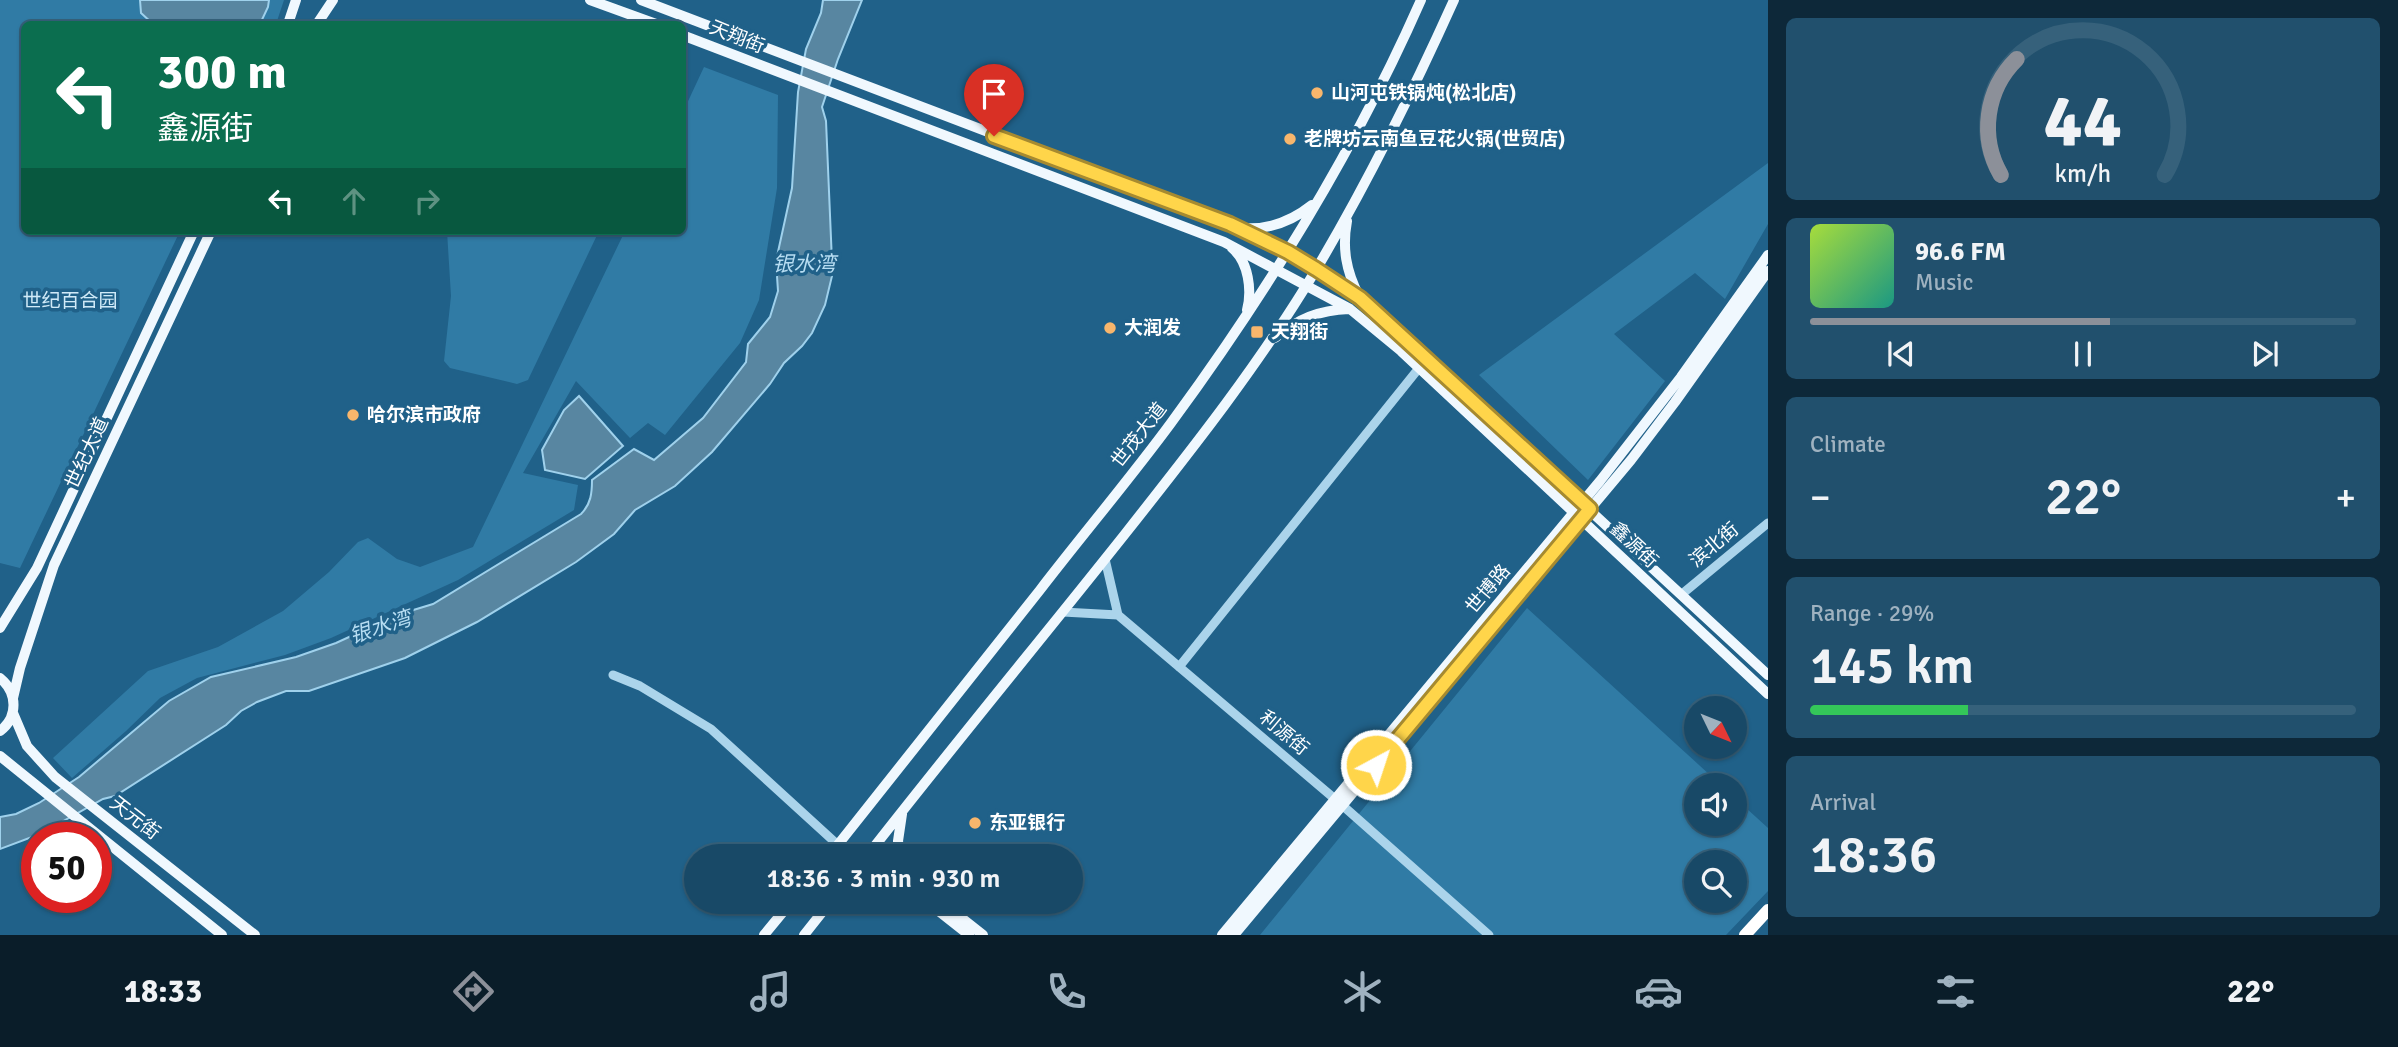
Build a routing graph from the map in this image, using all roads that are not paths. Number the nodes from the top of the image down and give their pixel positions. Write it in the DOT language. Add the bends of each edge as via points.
graph roads {
  1 [pos="296,0"];
  2 [pos="333,0"];
  3 [pos="590,0"];
  4 [pos="641,0"];
  5 [pos="1421,0"];
  6 [pos="1454,0"];
  7 [pos="289,21"];
  8 [pos="319,21"];
  9 [pos="648,21"];
  10 [pos="686,37"];
  11 [pos="1326,186"];
  12 [pos="1348,212"];
  13 [pos="1230,224"];
  14 [pos="192,235"];
  15 [pos="209,235"];
  16 [pos="1224,242"];
  17 [pos="1288,252"];
  18 [pos="1768,254"];
  19 [pos="1277,268"];
  20 [pos="1316,269"];
  21 [pos="1768,271"];
  22 [pos="1306,284"];
  23 [pos="1360,298"];
  24 [pos="1350,309"];
  25 [pos="1240,326"];
  26 [pos="1267,344"];
  27 [pos="1419,368"];
  28 [pos="1586,506"];
  29 [pos="1578,516"];
  30 [pos="1768,523"];
  31 [pos="1105,559"];
  32 [pos="1682,594"];
  33 [pos="1063,612"];
  34 [pos="1118,615"];
  35 [pos="0,628"];
  36 [pos="1179,667"];
  37 [pos="614,675"];
  38 [pos="1768,675"];
  39 [pos="0,678"];
  40 [pos="1768,694"];
  41 [pos="13,698"];
  42 [pos="13,713"];
  43 [pos="0,731"];
  44 [pos="0,756"];
  45 [pos="1339,803"];
  46 [pos="903,810"];
  47 [pos="837,844"];
  48 [pos="839,844"];
  49 [pos="876,844"];
  50 [pos="898,844"];
  51 [pos="1768,910"];
  52 [pos="781,914"];
  53 [pos="821,914"];
  54 [pos="942,914"];
  55 [pos="956,914"];
  56 [pos="215,933"];
  57 [pos="255,935"];
  58 [pos="764,935"];
  59 [pos="804,935"];
  60 [pos="969,935"];
  61 [pos="983,935"];
  62 [pos="1223,935"];
  63 [pos="1234,935"];
  64 [pos="1489,935"];
  65 [pos="1745,935"];
  1 -- 7 [label="main road"];
  2 -- 8 [label="main road"];
  3 -- 9 [label="main road"];
  4 -- 13 [label="main road, 天翔街"];
  5 -- 11 [label="main road, 世茂大道"];
  6 -- 12 [label="main road"];
  10 -- 16 [label="main road, 天翔街"];
  11 -- 13 [label="main road" via="1315,202 1288,222 1254,229"];
  11 -- 17 [label="main road, 世茂大道"];
  12 -- 20 [label="main road"];
  12 -- 23 [label="main road" via="1344,251"];
  13 -- 17 [label="main road"];
  14 -- 35 [label="main road, 世纪大道" via="37,568"];
  15 -- 41 [label="main road, 世纪大道" via="54,565"];
  16 -- 19 [label="main road"];
  16 -- 25 [label="main road" via="1237,251 1247,274 1248,308"];
  17 -- 19 [label="main road, 世茂大道"];
  17 -- 20 [label="main road, 鑫源街"];
  18 -- 28 [label="main road, 世博路"];
  19 -- 22 [label="main road, 鑫源街"];
  19 -- 25 [label="main road, 世茂大道"];
  20 -- 22 [label="main road"];
  20 -- 23 [label="main road, 鑫源街"];
  21 -- 28 [label="main road, 世博路" via="1675,402"];
  22 -- 24 [label="main road, 鑫源街"];
  22 -- 26 [label="main road"];
  23 -- 28 [label="main road, 鑫源街"];
  24 -- 26 [label="main road" via="1307,316"];
  24 -- 27 [label="main road, 鑫源街"];
  25 -- 48 [label="main road, 世茂大道" via="1170,424"];
  26 -- 31 [label="main road" via="1205,433"];
  27 -- 29 [label="main road, 鑫源街"];
  27 -- 36 [label="street"];
  28 -- 29 [label="main road, 世博路"];
  28 -- 32 [label="main road, 鑫源街"];
  29 -- 40 [label="main road, 鑫源街"];
  29 -- 45 [label="main road, 世博路"];
  30 -- 32 [label="street, 滨北街"];
  31 -- 33 [label="main road"];
  31 -- 34 [label="street"];
  32 -- 38 [label="main road, 鑫源街"];
  33 -- 34 [label="street"];
  33 -- 46 [label="main road"];
  34 -- 36 [label="street, 利源街"];
  36 -- 45 [label="street, 利源街"];
  37 -- 47 [label="street" via="711,729"];
  39 -- 41 [label="main road"];
  41 -- 42 [label="main road, 世纪大道"];
  42 -- 43 [label="main road"];
  42 -- 57 [label="main road, 天元街" via="27,746 55,777"];
  44 -- 56 [label="main road, 天元街"];
  45 -- 62 [label="main road, 世博路"];
  45 -- 63 [label="main road, 世博路"];
  45 -- 64 [label="street, 利源街"];
  46 -- 49 [label="main road"];
  46 -- 50 [label="main road"];
  51 -- 65 [label="highway"];
  52 -- 58 [label="main road"];
  53 -- 59 [label="main road"];
  54 -- 60 [label="main road"];
  55 -- 61 [label="main road"];
}
